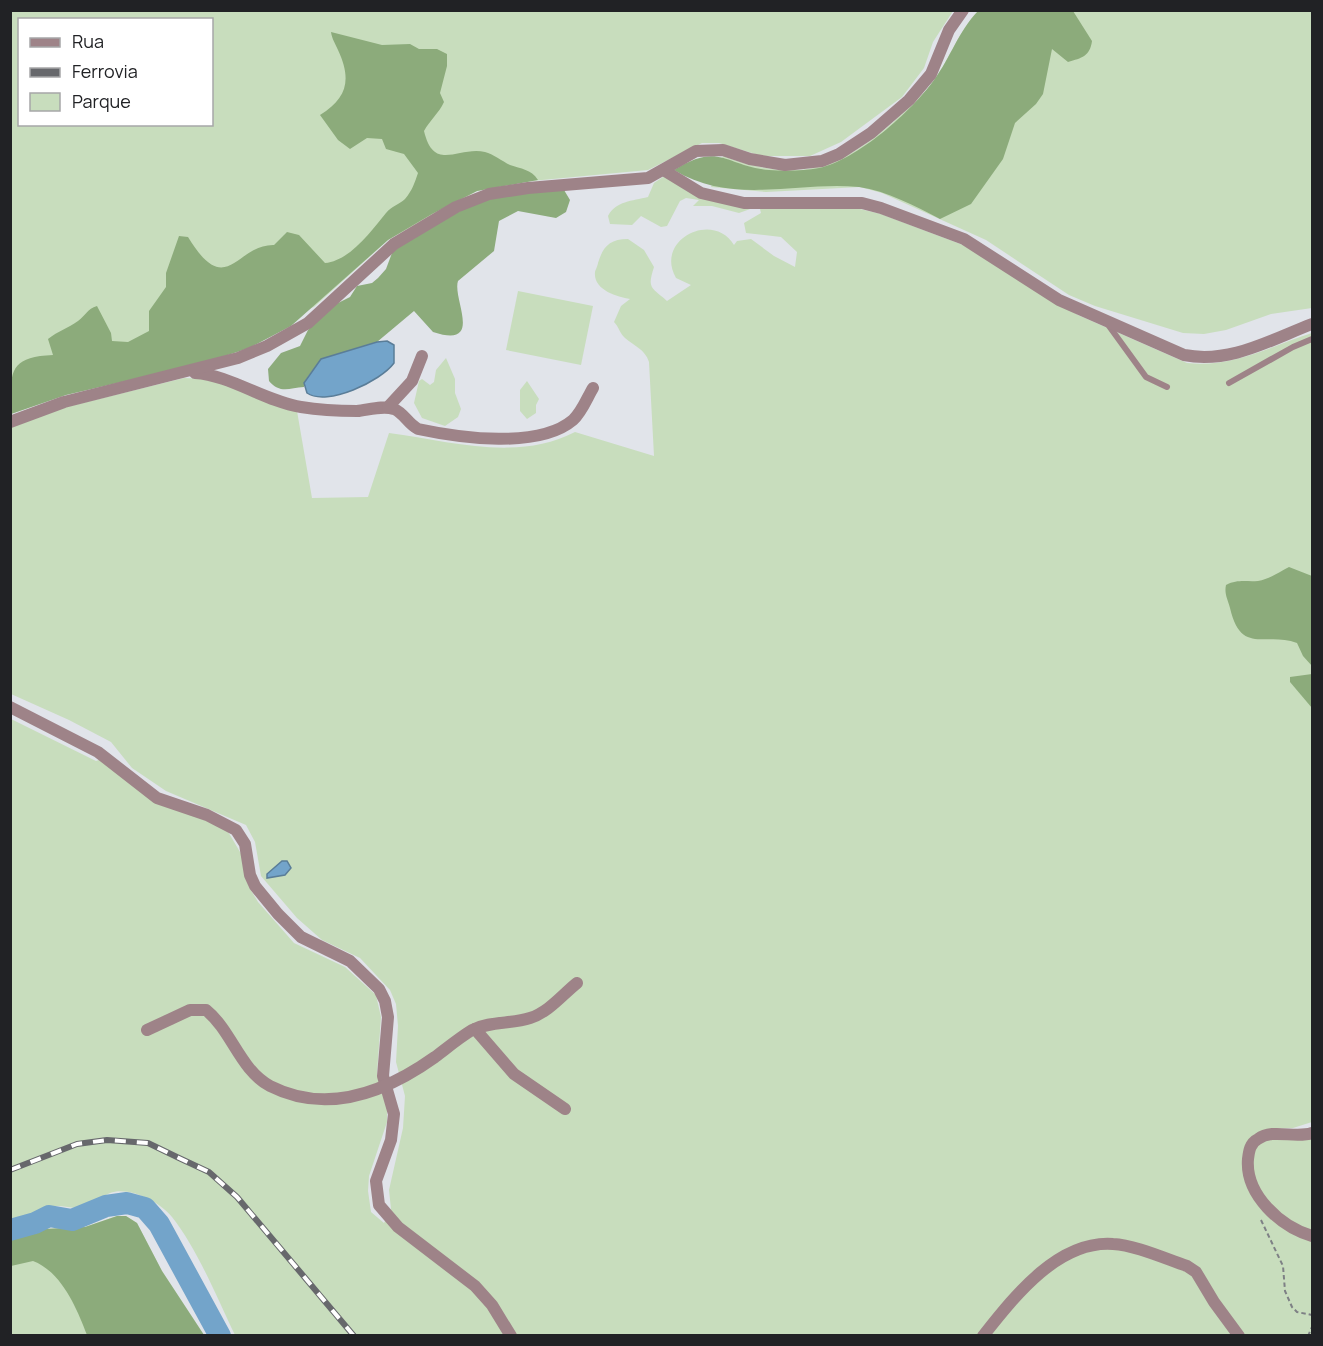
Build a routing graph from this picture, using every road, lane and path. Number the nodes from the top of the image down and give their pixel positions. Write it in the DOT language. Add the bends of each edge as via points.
graph roads {
  1 [pos="963,10"];
  2 [pos="665,171"];
  3 [pos="1105,320"];
  4 [pos="1312,324"];
  5 [pos="1312,339"];
  6 [pos="422,356"];
  7 [pos="185,373"];
  8 [pos="1229,383"];
  9 [pos="1167,387"];
  10 [pos="592,388"];
  11 [pos="388,407"];
  12 [pos="10,422"];
  13 [pos="10,707"];
  14 [pos="577,983"];
  15 [pos="475,1029"];
  16 [pos="147,1030"];
  17 [pos="385,1085"];
  18 [pos="565,1109"];
  19 [pos="1312,1133"];
  20 [pos="1261,1219"];
  21 [pos="1312,1236"];
  22 [pos="1312,1316"];
  23 [pos="1312,1327"];
  24 [pos="511,1335"];
  25 [pos="983,1335"];
  26 [pos="1239,1335"];
  27 [pos="1308,1335"];
  1 -- 2 [label="street" via="922,84 896,113 839,154 807,165 784,165 711,149 684,157"];
  2 -- 3 [label="street" via="701,193 744,203 862,203 881,208 964,239 1059,300"];
  2 -- 7 [label="street" via="630,182 528,188 471,200 394,244 295,333 238,358"];
  3 -- 4 [label="street" via="1165,348 1203,358 1231,356"];
  3 -- 9 [label="lane" via="1146,377"];
  5 -- 8 [label="lane"];
  6 -- 11 [label="street" via="412,381"];
  7 -- 11 [label="street" via="206,374 299,407 358,411"];
  7 -- 12 [label="street" via="64,402"];
  10 -- 11 [label="street" via="575,418 546,434 522,437 433,432 413,426 401,413"];
  13 -- 17 [label="street" via="98,752 157,798 207,815 236,830 246,844 255,886 285,921 301,938 350,961 379,988 388,1017 382,1066"];
  14 -- 15 [label="street" via="541,1014"];
  15 -- 17 [label="street"];
  15 -- 18 [label="street" via="514,1074"];
  16 -- 17 [label="street" via="190,1010 206,1010 221,1025 252,1072 268,1085 318,1100 354,1098"];
  17 -- 24 [label="street" via="394,1114 391,1140 376,1181 379,1205 398,1227 474,1286"];
  19 -- 21 [label="street" via="1260,1137 1251,1146 1248,1163 1251,1182 1269,1209 1285,1223"];
  20 -- 22 [label="path" via="1283,1266 1292,1308"];
  23 -- 27 [label="path"];
  25 -- 26 [label="street" via="1011,1301 1055,1260 1084,1246 1114,1244 1196,1272"];
}
